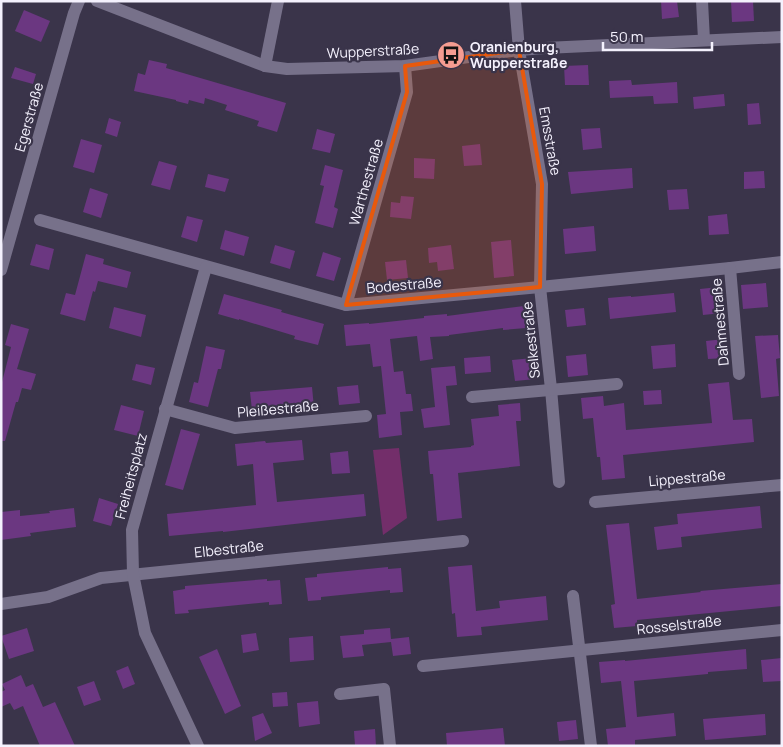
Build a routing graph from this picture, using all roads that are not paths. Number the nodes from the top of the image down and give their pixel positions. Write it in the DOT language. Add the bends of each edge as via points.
graph roads {
  1 [pos="79,1"];
  2 [pos="97,1"];
  3 [pos="278,1"];
  4 [pos="516,1"];
  5 [pos="702,1"];
  6 [pos="782,37"];
  7 [pos="704,40"];
  8 [pos="519,50"];
  9 [pos="265,66"];
  10 [pos="405,66"];
  11 [pos="40,220"];
  12 [pos="782,262"];
  13 [pos="206,267"];
  14 [pos="730,268"];
  15 [pos="1,270"];
  16 [pos="540,287"];
  17 [pos="346,305"];
  18 [pos="739,374"];
  19 [pos="616,384"];
  20 [pos="551,389"];
  21 [pos="472,396"];
  22 [pos="165,409"];
  23 [pos="366,416"];
  24 [pos="558,482"];
  25 [pos="782,484"];
  26 [pos="595,502"];
  27 [pos="463,541"];
  28 [pos="133,574"];
  29 [pos="573,596"];
  30 [pos="1,604"];
  31 [pos="782,630"];
  32 [pos="580,650"];
  33 [pos="423,666"];
  34 [pos="340,694"];
  35 [pos="198,746"];
  36 [pos="390,746"];
  37 [pos="591,746"];
  1 -- 15 [label="street, Egerstraße"];
  2 -- 9 [label="street, Wupperstraße"];
  3 -- 9 [label="street"];
  4 -- 8 [label="street, Emsstraße"];
  5 -- 7 [label="street"];
  6 -- 7 [label="street, Wupperstraße"];
  7 -- 8 [label="street, Wupperstraße"];
  8 -- 10 [label="street, Wupperstraße"];
  8 -- 16 [label="street, Emsstraße" via="542,184"];
  9 -- 10 [label="street, Wupperstraße" via="288,69"];
  10 -- 17 [label="street, Warthestraße" via="407,92"];
  11 -- 13 [label="street, Bodestraße"];
  12 -- 14 [label="street, Bodestraße"];
  13 -- 17 [label="street, Bodestraße"];
  13 -- 22 [label="street, Freiheitsplatz"];
  14 -- 16 [label="street, Bodestraße"];
  14 -- 18 [label="street, Dahmestraße"];
  16 -- 17 [label="street, Bodestraße"];
  16 -- 20 [label="street, Selkestraße"];
  19 -- 20 [label="street, Selkestraße"];
  20 -- 21 [label="street, Selkestraße"];
  20 -- 24 [label="street, Selkestraße"];
  22 -- 23 [label="street, Pleißestraße" via="235,428"];
  22 -- 28 [label="street, Freiheitsplatz" via="132,530"];
  25 -- 26 [label="street, Lippestraße"];
  27 -- 28 [label="street, Elbestraße"];
  28 -- 30 [label="street, Elbestraße" via="101,578 48,597"];
  28 -- 35 [label="street, Freiheitsplatz" via="145,633"];
  29 -- 32 [label="street"];
  31 -- 32 [label="street, Rosselstraße"];
  32 -- 33 [label="street, Rosselstraße"];
  32 -- 37 [label="street"];
  34 -- 36 [label="street" via="384,689"];
}
